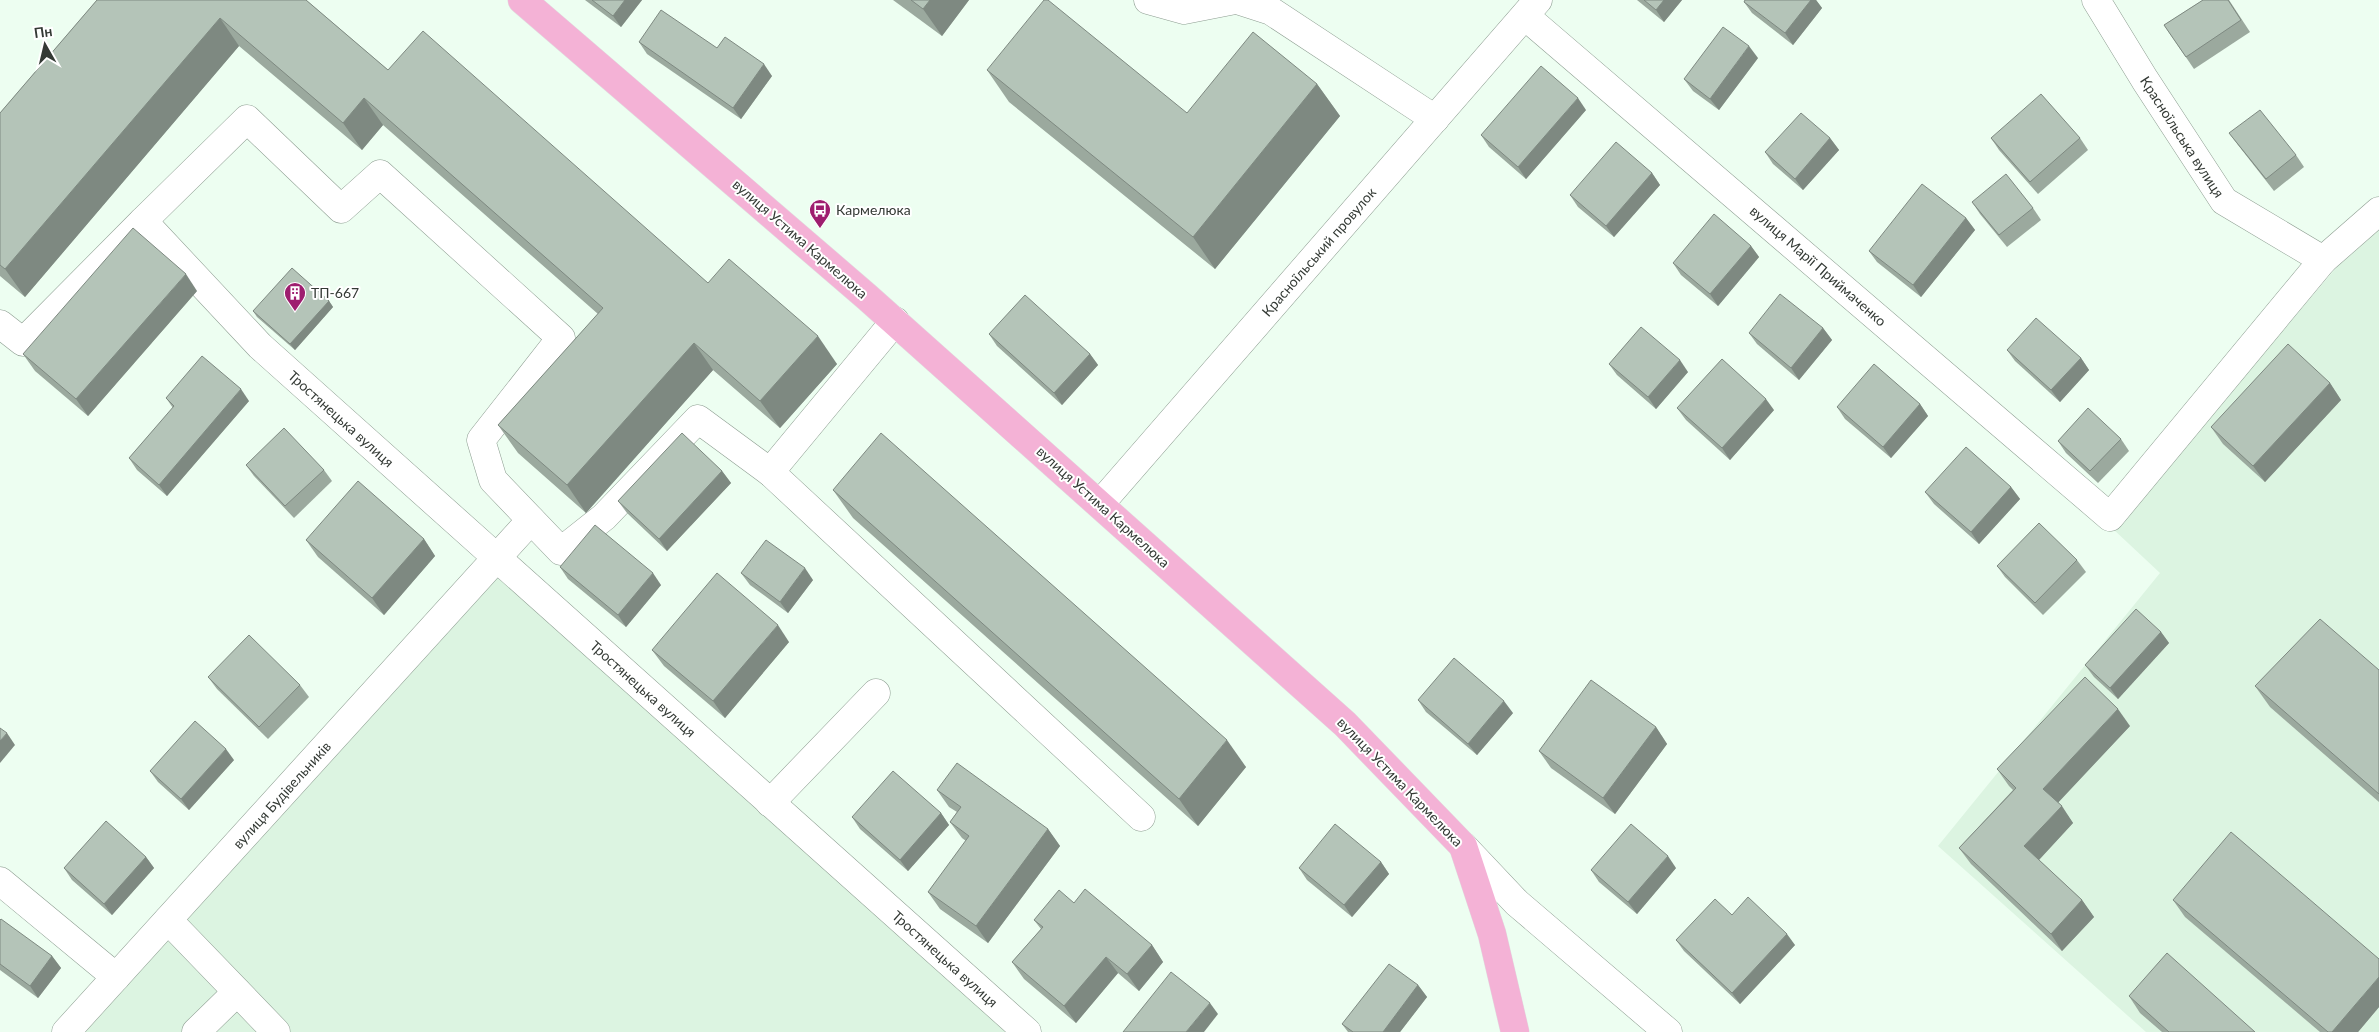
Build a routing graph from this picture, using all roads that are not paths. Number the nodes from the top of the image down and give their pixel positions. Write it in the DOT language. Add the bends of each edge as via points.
graph roads {
  1 [pos="522,0"];
  2 [pos="1148,0"];
  3 [pos="1236,0"];
  4 [pos="2096,0"];
  5 [pos="1531,8"];
  6 [pos="1435,119"];
  7 [pos="2379,211"];
  8 [pos="143,221"];
  9 [pos="2323,260"];
  10 [pos="895,321"];
  11 [pos="0,324"];
  12 [pos="770,472"];
  13 [pos="1100,504"];
  14 [pos="531,520"];
  15 [pos="498,559"];
  16 [pos="876,694"];
  17 [pos="770,803"];
  18 [pos="1141,817"];
  19 [pos="1463,846"];
  20 [pos="0,881"];
  21 [pos="168,920"];
  22 [pos="116,977"];
  23 [pos="237,992"];
  24 [pos="66,1032"];
  25 [pos="196,1032"];
  26 [pos="276,1032"];
  27 [pos="1027,1032"];
  28 [pos="1515,1032"];
  29 [pos="1668,1032"];
  1 -- 10 [label="main road, вулиця Устима Кармелюка"];
  2 -- 3 [label="street" via="1184,10"];
  3 -- 6 [label="street" via="1272,11"];
  4 -- 9 [label="street, Красноїльська вулиця" via="2224,201"];
  5 -- 6 [label="street, Красноїльський провулок"];
  5 -- 9 [label="street, вулиця Марії Приймаченко" via="2110,517"];
  6 -- 13 [label="street, Красноїльський провулок"];
  7 -- 9 [label="street"];
  8 -- 11 [label="street" via="23,342"];
  8 -- 14 [label="street" via="247,119 341,209 380,174 561,338 481,440 493,480"];
  8 -- 15 [label="street, Тростянецька вулиця" via="260,346"];
  10 -- 12 [label="street"];
  10 -- 13 [label="main road, вулиця Устима Кармелюка"];
  12 -- 14 [label="street" via="698,418 604,517 561,551"];
  12 -- 18 [label="street"];
  13 -- 19 [label="main road, вулиця Устима Кармелюка" via="1345,724"];
  14 -- 15 [label="street, вулиця Будівельників"];
  15 -- 17 [label="street, Тростянецька вулиця"];
  15 -- 21 [label="street, вулиця Будівельників"];
  16 -- 17 [label="street"];
  17 -- 27 [label="street, Тростянецька вулиця"];
  19 -- 28 [label="main road" via="1492,934"];
  19 -- 29 [label="street, вулиця Устима Кармелюка" via="1517,903"];
  20 -- 22 [label="street"];
  21 -- 22 [label="street, вулиця Будівельників"];
  21 -- 23 [label="street"];
  22 -- 24 [label="street, вулиця Будівельників"];
  23 -- 25 [label="street"];
  23 -- 26 [label="street"];
}
